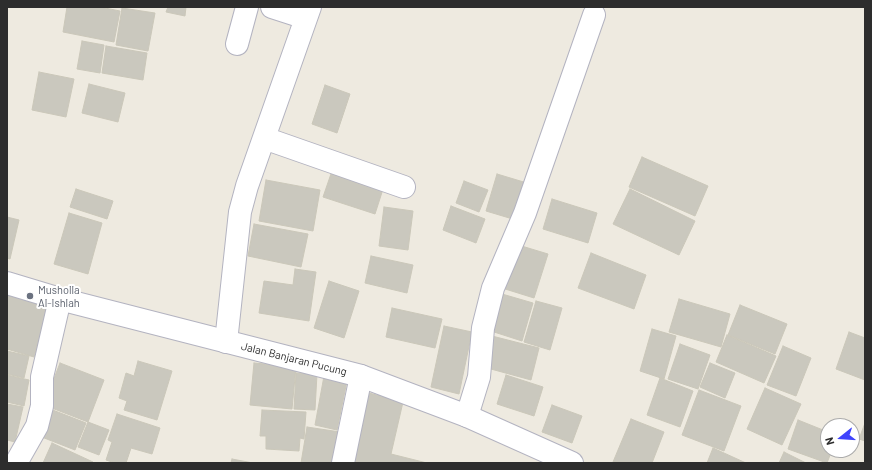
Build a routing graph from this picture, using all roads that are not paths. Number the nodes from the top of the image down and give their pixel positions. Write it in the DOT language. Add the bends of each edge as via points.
graph roads {
  1 [pos="247,7"];
  2 [pos="272,7"];
  3 [pos="308,13"];
  4 [pos="594,15"];
  5 [pos="237,44"];
  6 [pos="264,138"];
  7 [pos="404,187"];
  8 [pos="7,284"];
  9 [pos="60,299"];
  10 [pos="226,342"];
  11 [pos="361,376"];
  12 [pos="467,416"];
  13 [pos="16,463"];
  14 [pos="343,463"];
  15 [pos="572,463"];
  1 -- 5 [label="street"];
  2 -- 3 [label="street"];
  3 -- 6 [label="street"];
  4 -- 12 [label="street" via="525,213 493,288 482,328 478,377"];
  6 -- 7 [label="street"];
  6 -- 10 [label="street" via="240,212"];
  8 -- 9 [label="street, Jalan Banjaran Pucung"];
  9 -- 10 [label="street, Jalan Banjaran Pucung"];
  9 -- 13 [label="street" via="42,377 42,406 37,426"];
  10 -- 11 [label="street, Jalan Banjaran Pucung"];
  11 -- 12 [label="street, Jalan Banjaran Pucung"];
  11 -- 14 [label="street"];
  12 -- 15 [label="street, Jalan Banjaran Pucung"];
}
